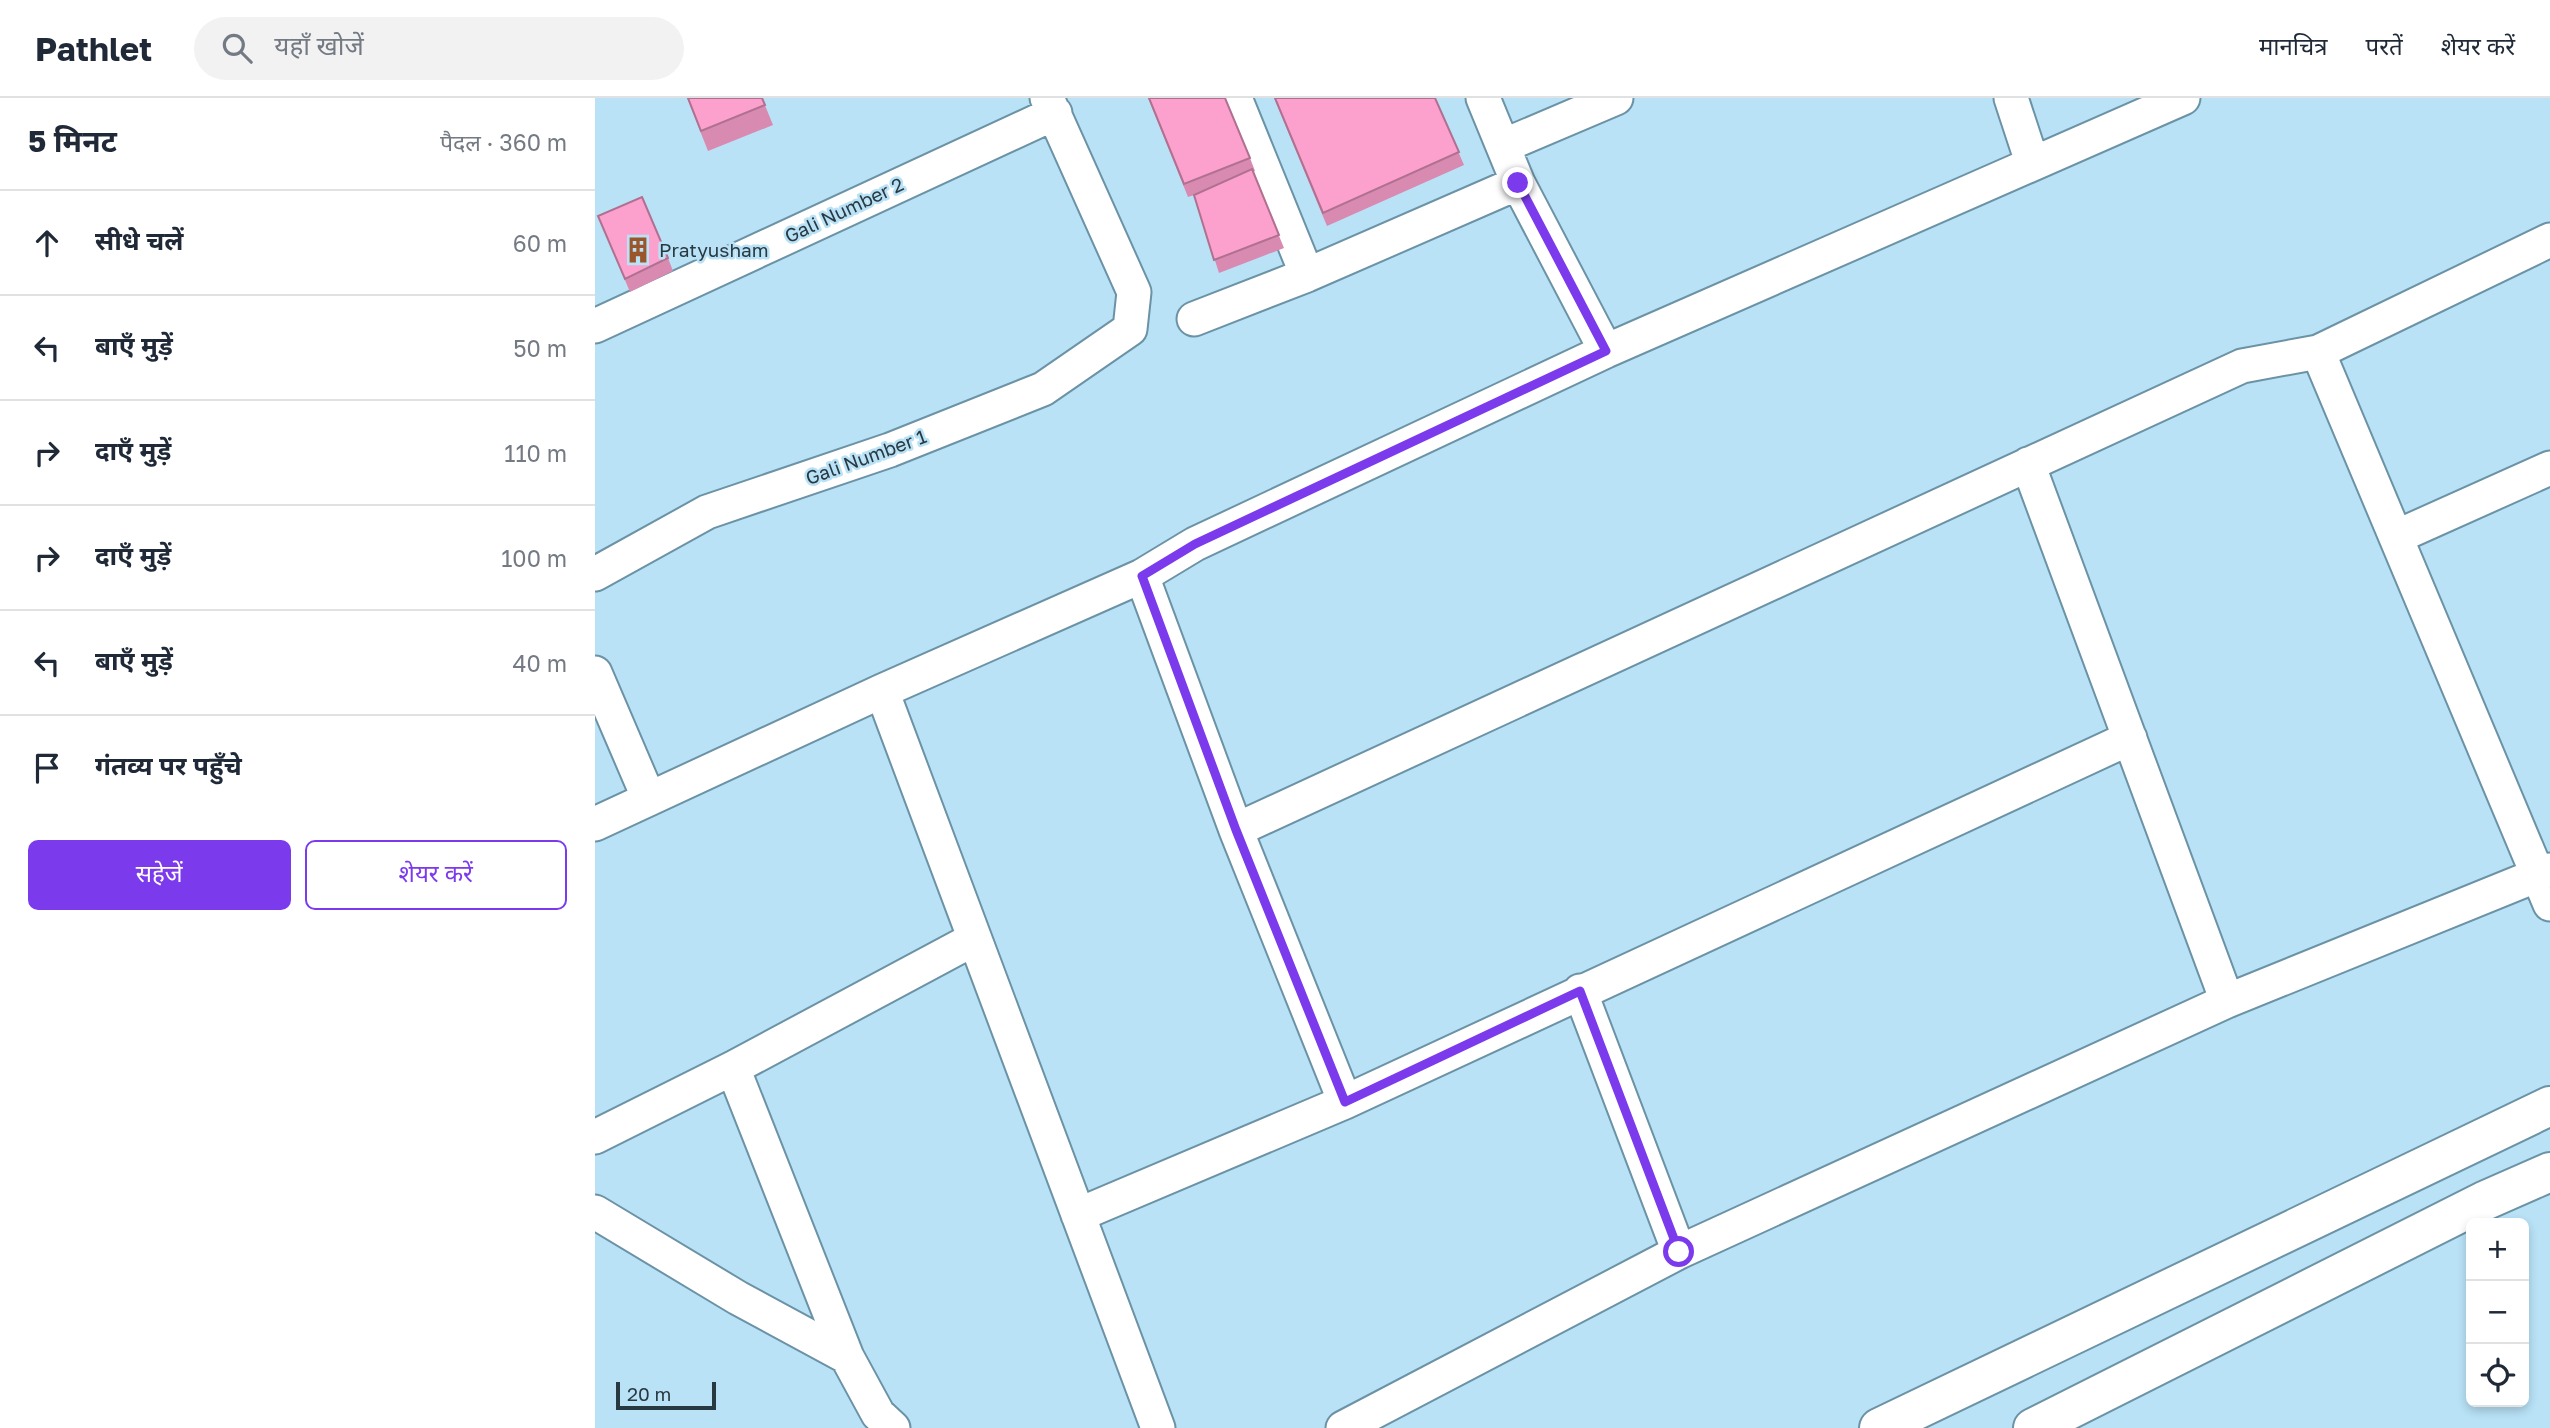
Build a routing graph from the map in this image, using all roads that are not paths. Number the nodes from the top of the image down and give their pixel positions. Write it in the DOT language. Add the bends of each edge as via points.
graph roads {
  1 [pos="1235,98"];
  2 [pos="1483,98"];
  3 [pos="1616,98"];
  4 [pos="2011,98"];
  5 [pos="2183,98"];
  6 [pos="1051,106"];
  7 [pos="1503,146"];
  8 [pos="2032,162"];
  9 [pos="1518,183"];
  10 [pos="2550,240"];
  11 [pos="1307,275"];
  12 [pos="1194,319"];
  13 [pos="595,326"];
  14 [pos="1606,351"];
  15 [pos="2318,352"];
  16 [pos="2028,464"];
  17 [pos="2550,468"];
  18 [pos="2396,537"];
  19 [pos="595,573"];
  20 [pos="1142,576"];
  21 [pos="595,673"];
  22 [pos="882,691"];
  23 [pos="2130,738"];
  24 [pos="649,799"];
  25 [pos="595,824"];
  26 [pos="1236,830"];
  27 [pos="2546,883"];
  28 [pos="974,939"];
  29 [pos="1580,991"];
  30 [pos="2227,1001"];
  31 [pos="733,1068"];
  32 [pos="1345,1102"];
  33 [pos="2550,1106"];
  34 [pos="595,1137"];
  35 [pos="2550,1172"];
  36 [pos="595,1212"];
  37 [pos="1078,1215"];
  38 [pos="1679,1252"];
  39 [pos="847,1357"];
  40 [pos="893,1428"];
  41 [pos="1158,1428"];
  42 [pos="1343,1428"];
  43 [pos="1879,1428"];
  44 [pos="2033,1428"];
  1 -- 11 [label="street"];
  2 -- 7 [label="street"];
  3 -- 7 [label="street"];
  4 -- 8 [label="street"];
  5 -- 8 [label="street"];
  6 -- 13 [label="street, Gali Number 2"];
  6 -- 19 [label="street, Gali Number 1" via="1134,292 1131,329 1042,389 890,450 707,512"];
  7 -- 9 [label="street"];
  8 -- 14 [label="street"];
  9 -- 11 [label="street"];
  9 -- 14 [label="street"];
  10 -- 15 [label="street"];
  11 -- 12 [label="street"];
  14 -- 20 [label="street" via="1195,544"];
  15 -- 16 [label="street" via="2242,366"];
  15 -- 18 [label="street"];
  16 -- 23 [label="street"];
  16 -- 26 [label="street"];
  17 -- 18 [label="street"];
  18 -- 27 [label="street"];
  20 -- 22 [label="street"];
  20 -- 26 [label="street"];
  21 -- 24 [label="street"];
  22 -- 24 [label="street"];
  22 -- 28 [label="street"];
  23 -- 29 [label="street"];
  23 -- 30 [label="street"];
  24 -- 25 [label="street"];
  26 -- 32 [label="street"];
  27 -- 30 [label="street"];
  28 -- 31 [label="street"];
  28 -- 37 [label="street"];
  29 -- 32 [label="street"];
  29 -- 38 [label="street"];
  30 -- 38 [label="street"];
  31 -- 34 [label="street"];
  31 -- 39 [label="street"];
  32 -- 37 [label="street"];
  33 -- 43 [label="street"];
  35 -- 44 [label="street"];
  36 -- 39 [label="street"];
  37 -- 41 [label="street"];
  38 -- 42 [label="street"];
  39 -- 40 [label="street" via="878,1414"];
}
